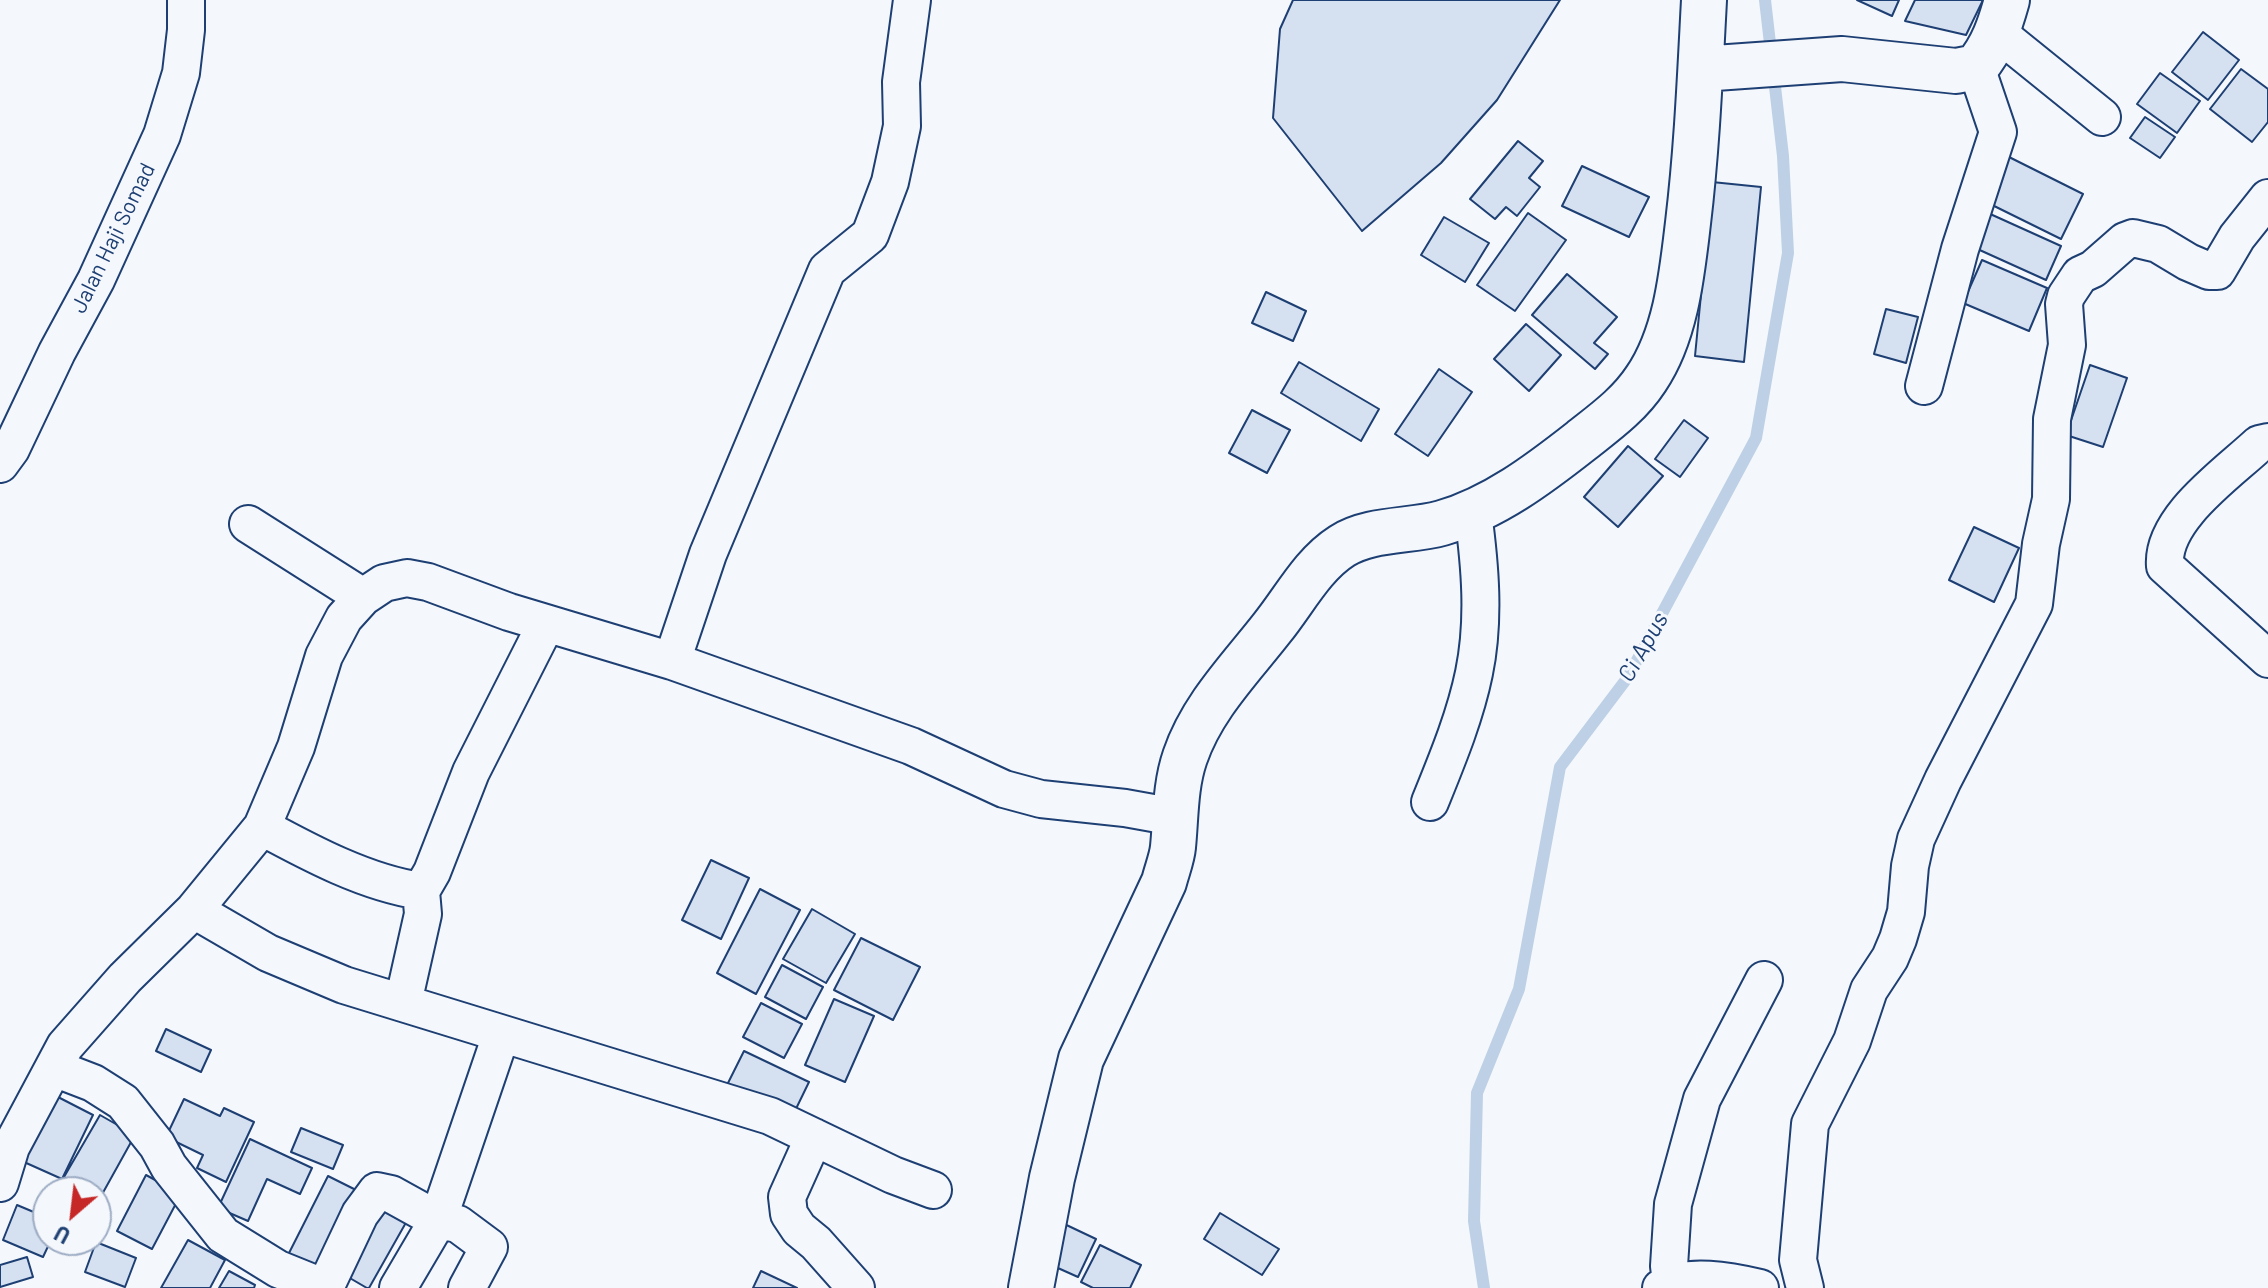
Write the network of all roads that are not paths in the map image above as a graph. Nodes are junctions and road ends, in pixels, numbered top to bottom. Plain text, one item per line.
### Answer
1 (912, 0) edge
2 (1704, 0) edge
3 (184, 1) edge
4 (1994, 33) edge
5 (1715, 67) junction
6 (2102, 117) dead end
7 (2268, 198) edge
8 (1924, 386) dead end
9 (2268, 442) edge
10 (0, 464) edge
11 (1473, 513) junction
12 (248, 524) dead end
13 (363, 597) junction
14 (546, 624) junction
15 (2268, 659) edge
16 (672, 661) junction
17 (1430, 802) dead end
18 (1175, 817) junction
19 (262, 827) junction
20 (421, 891) junction
21 (194, 910) junction
22 (1764, 980) dead end
23 (403, 1003) junction
24 (501, 1035) junction
25 (54, 1068) junction
26 (814, 1137) junction
27 (6, 1144) edge
28 (0, 1183) edge
29 (933, 1190) dead end
30 (438, 1220) junction
31 (1666, 1285) edge
32 (325, 1288) edge
33 (398, 1288) edge
34 (467, 1288) edge
35 (856, 1288) edge
36 (1031, 1288) edge
37 (1760, 1288) edge
38 (1805, 1288) edge

1 - 16 street
2 - 5 street
3 - 10 street, Jalan Haji Somad
4 - 5 street
4 - 6 street
4 - 8 street
5 - 11 street
7 - 38 street
9 - 15 street
11 - 17 street
11 - 18 street
12 - 13 street
13 - 14 street
13 - 19 street
14 - 16 street
14 - 20 street
16 - 18 street
18 - 36 street
19 - 20 street
19 - 21 street
20 - 23 street
21 - 23 street
21 - 25 street
22 - 31 street
23 - 24 street
24 - 26 street
24 - 30 street
25 - 27 street
25 - 32 street
26 - 29 street
26 - 35 street
27 - 28 street
30 - 32 street
30 - 33 street
30 - 34 street
31 - 37 street

